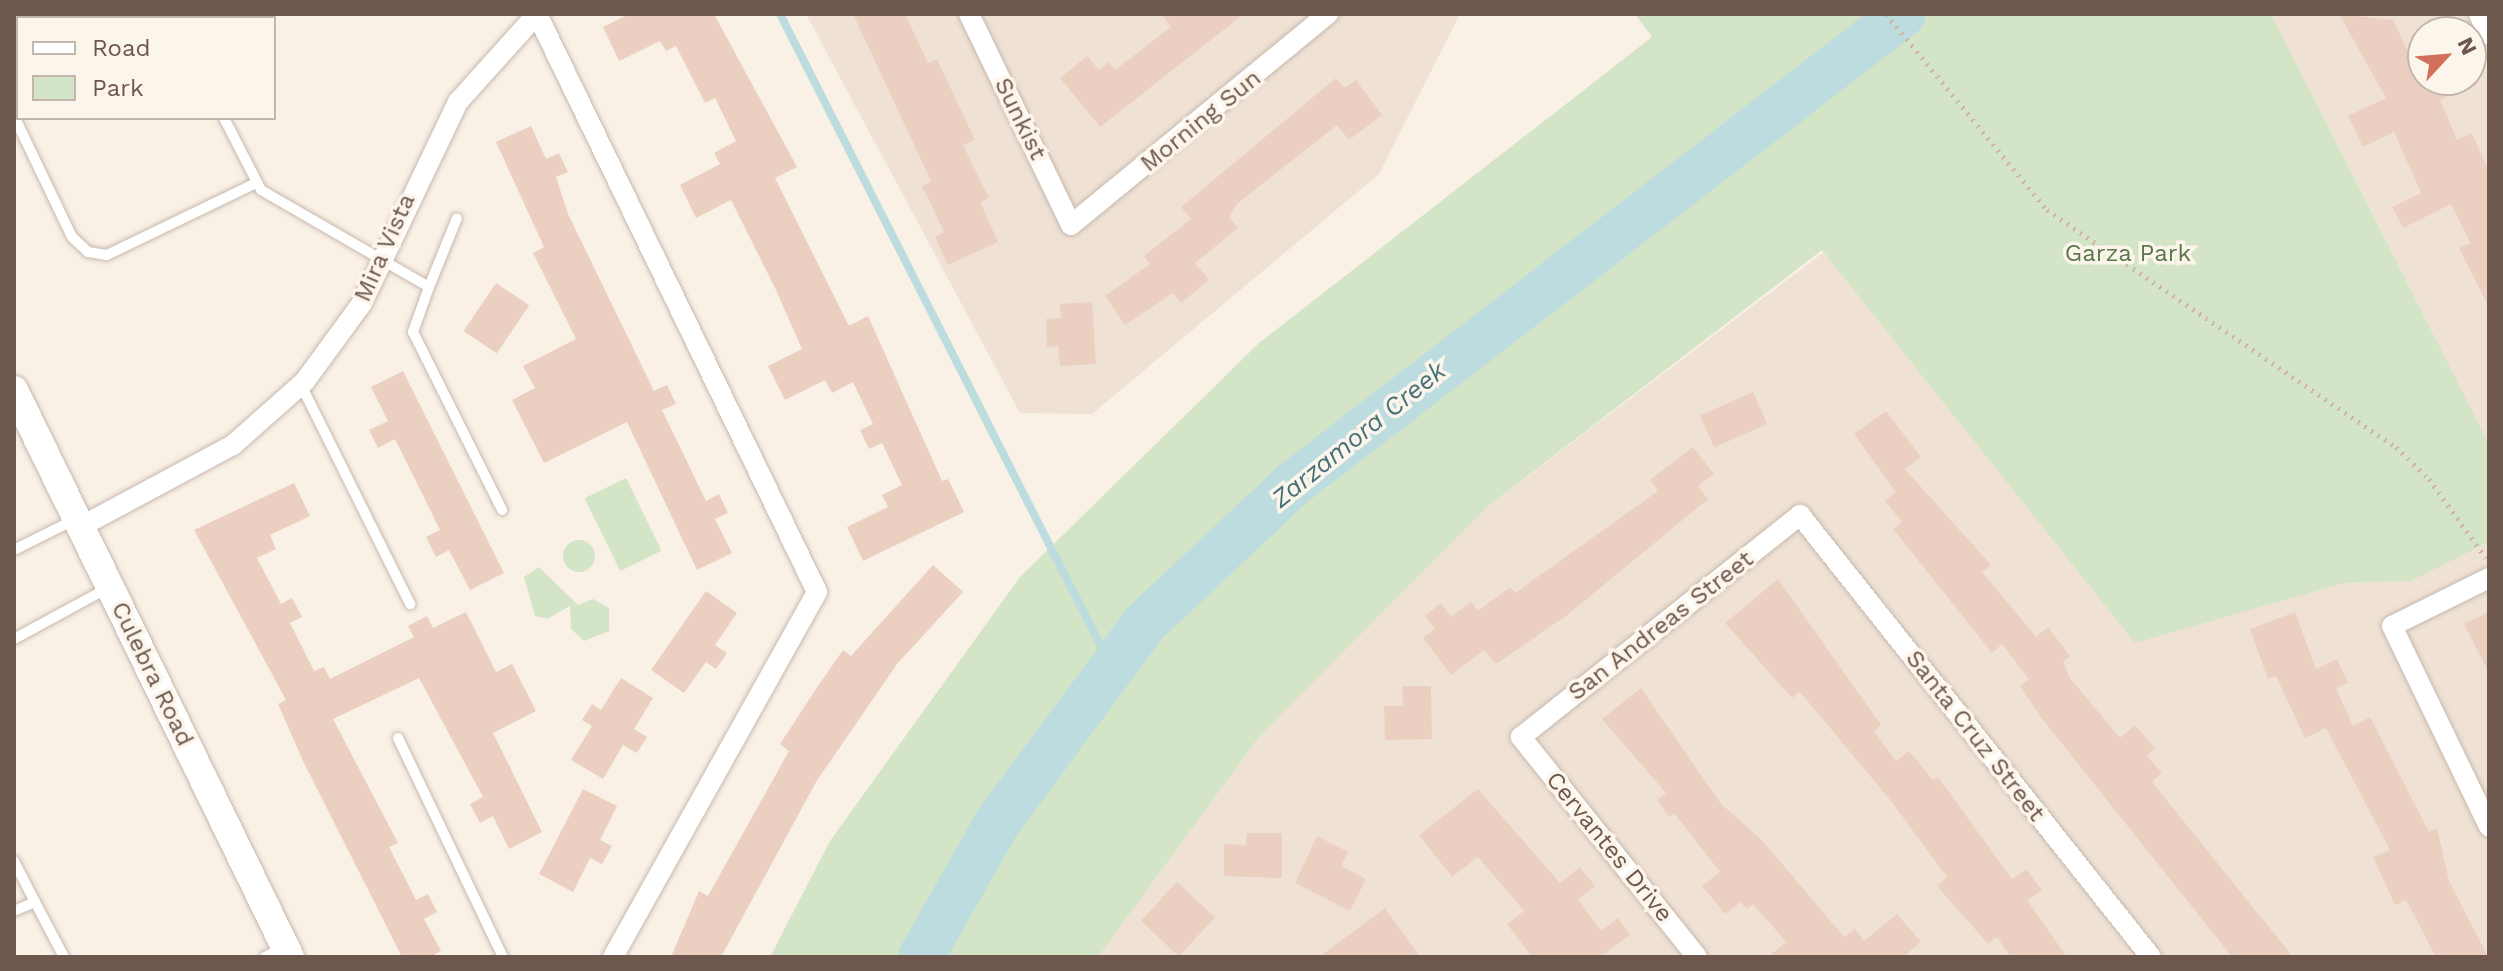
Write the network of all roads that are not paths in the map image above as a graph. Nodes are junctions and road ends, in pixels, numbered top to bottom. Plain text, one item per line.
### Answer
1 (537, 14) edge
2 (969, 14) edge
3 (1328, 14) edge
4 (2479, 14) edge
5 (2489, 35) edge
6 (14, 116) edge
7 (225, 120) edge
8 (256, 183) junction
9 (457, 218) dead end
10 (1071, 225) joint
11 (384, 261) junction
12 (429, 287) junction
13 (301, 385) junction
14 (14, 390) edge
15 (20, 420) edge
16 (502, 510) dead end
17 (1800, 515) joint
18 (78, 523) junction
19 (14, 550) edge
20 (2489, 578) edge
21 (109, 587) junction
22 (410, 604) dead end
23 (14, 639) edge
24 (1521, 737) joint
25 (398, 738) dead end
26 (2489, 827) edge
27 (14, 861) edge
28 (35, 902) junction
29 (14, 911) edge
30 (280, 954) edge
31 (64, 957) edge
32 (503, 957) edge
33 (613, 957) edge
34 (1697, 957) edge
35 (2151, 957) edge

1 - 11 street, Mira Vista
1 - 33 street
2 - 10 street, Sunkist
3 - 10 street, Morning Sun
4 - 5 street
6 - 8 lane
7 - 8 lane
8 - 11 lane
9 - 12 lane
11 - 12 lane
11 - 13 street, Mira Vista
12 - 16 lane
13 - 18 street, Mira Vista
13 - 22 lane
14 - 15 main road, Culebra Road
15 - 18 main road, Culebra Road
17 - 24 street, San Andreas Street
17 - 35 street, Santa Cruz Street
18 - 19 lane
18 - 21 main road, Culebra Road
20 - 26 street
21 - 23 lane
21 - 30 main road, Culebra Road
24 - 34 street, Cervantes Drive
25 - 32 lane
27 - 28 lane
28 - 29 lane
28 - 31 lane

